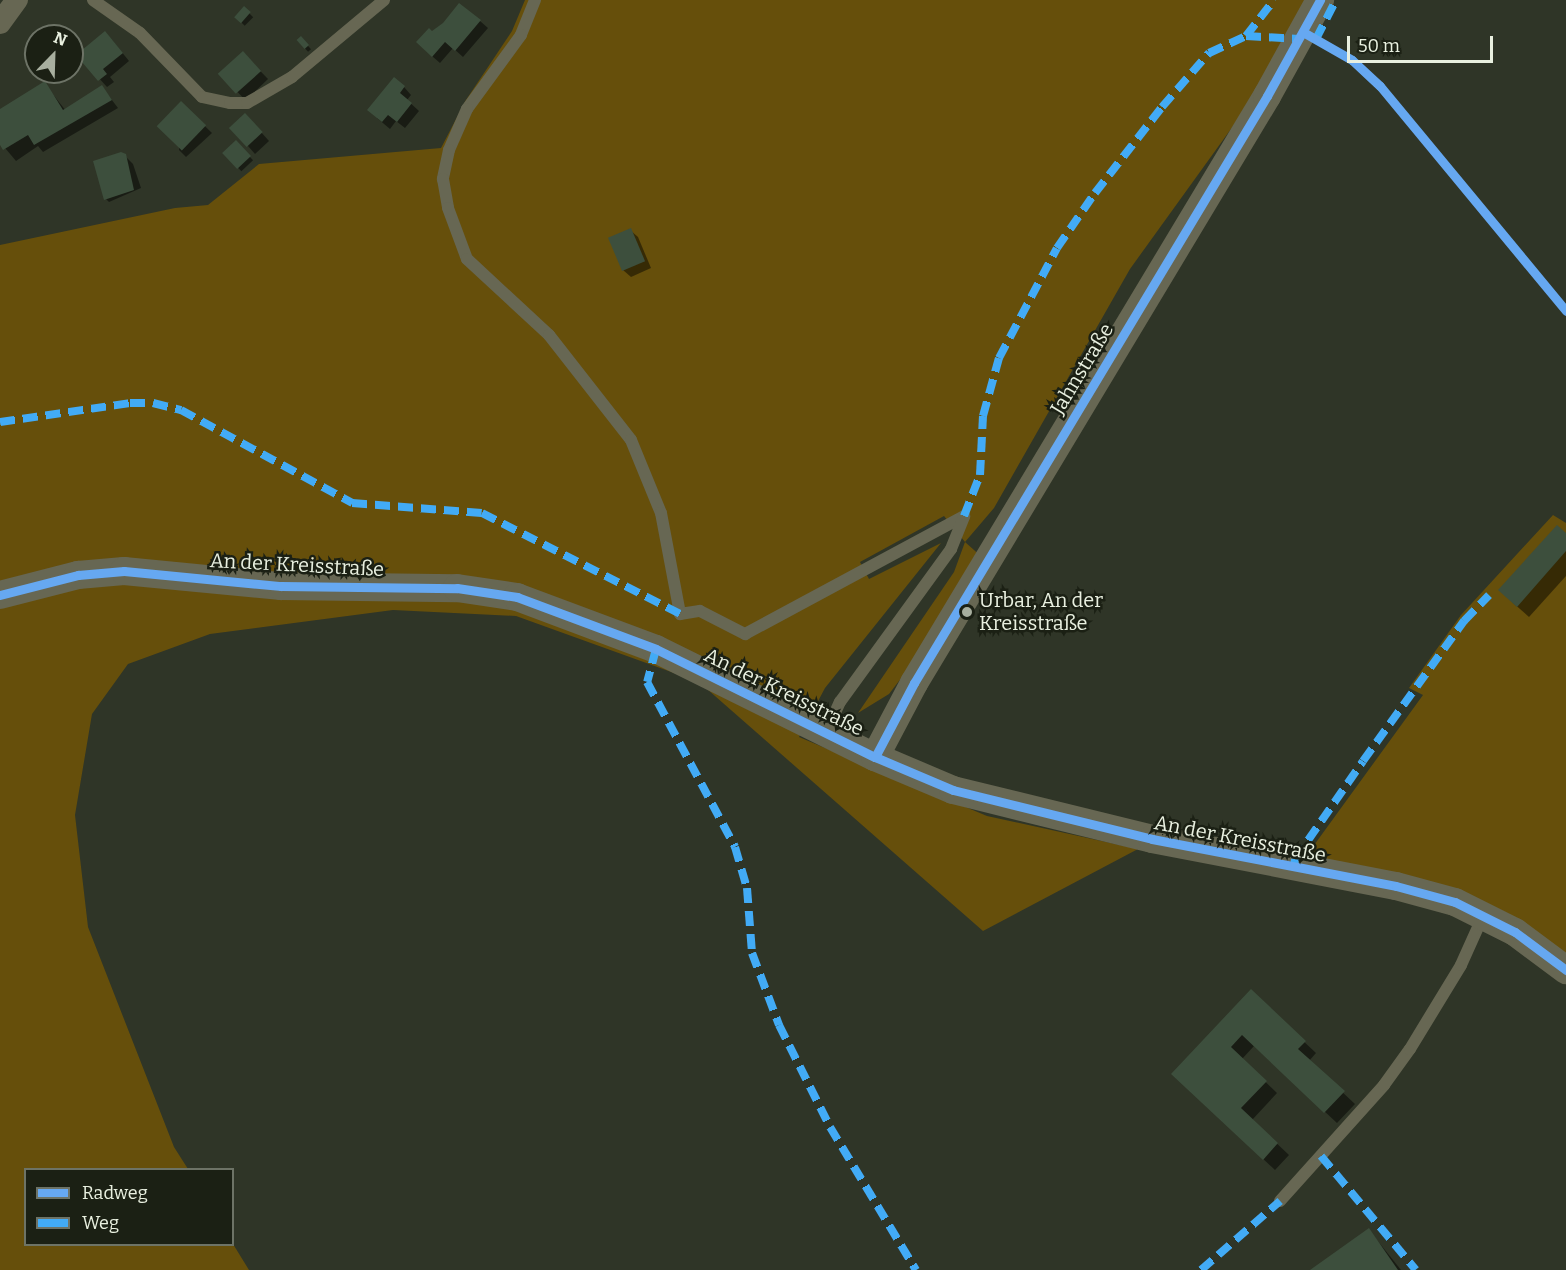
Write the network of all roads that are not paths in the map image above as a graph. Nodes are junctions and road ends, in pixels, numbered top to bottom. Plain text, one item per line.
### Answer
1 (17, 0) edge
2 (93, 0) edge
3 (384, 0) edge
4 (535, 0) edge
5 (1320, 0) edge
6 (0, 23) edge
7 (0, 594) edge
8 (826, 733) junction
9 (875, 757) junction
10 (1483, 915) junction
11 (1566, 970) edge
12 (1280, 1201) dead end

1 - 6 street
2 - 3 lane
4 - 8 lane
5 - 9 street, Jahnstraße
7 - 8 street, An der Kreisstraße
8 - 9 street, An der Kreisstraße
9 - 10 street, An der Kreisstraße
10 - 11 street, An der Kreisstraße
10 - 12 lane

